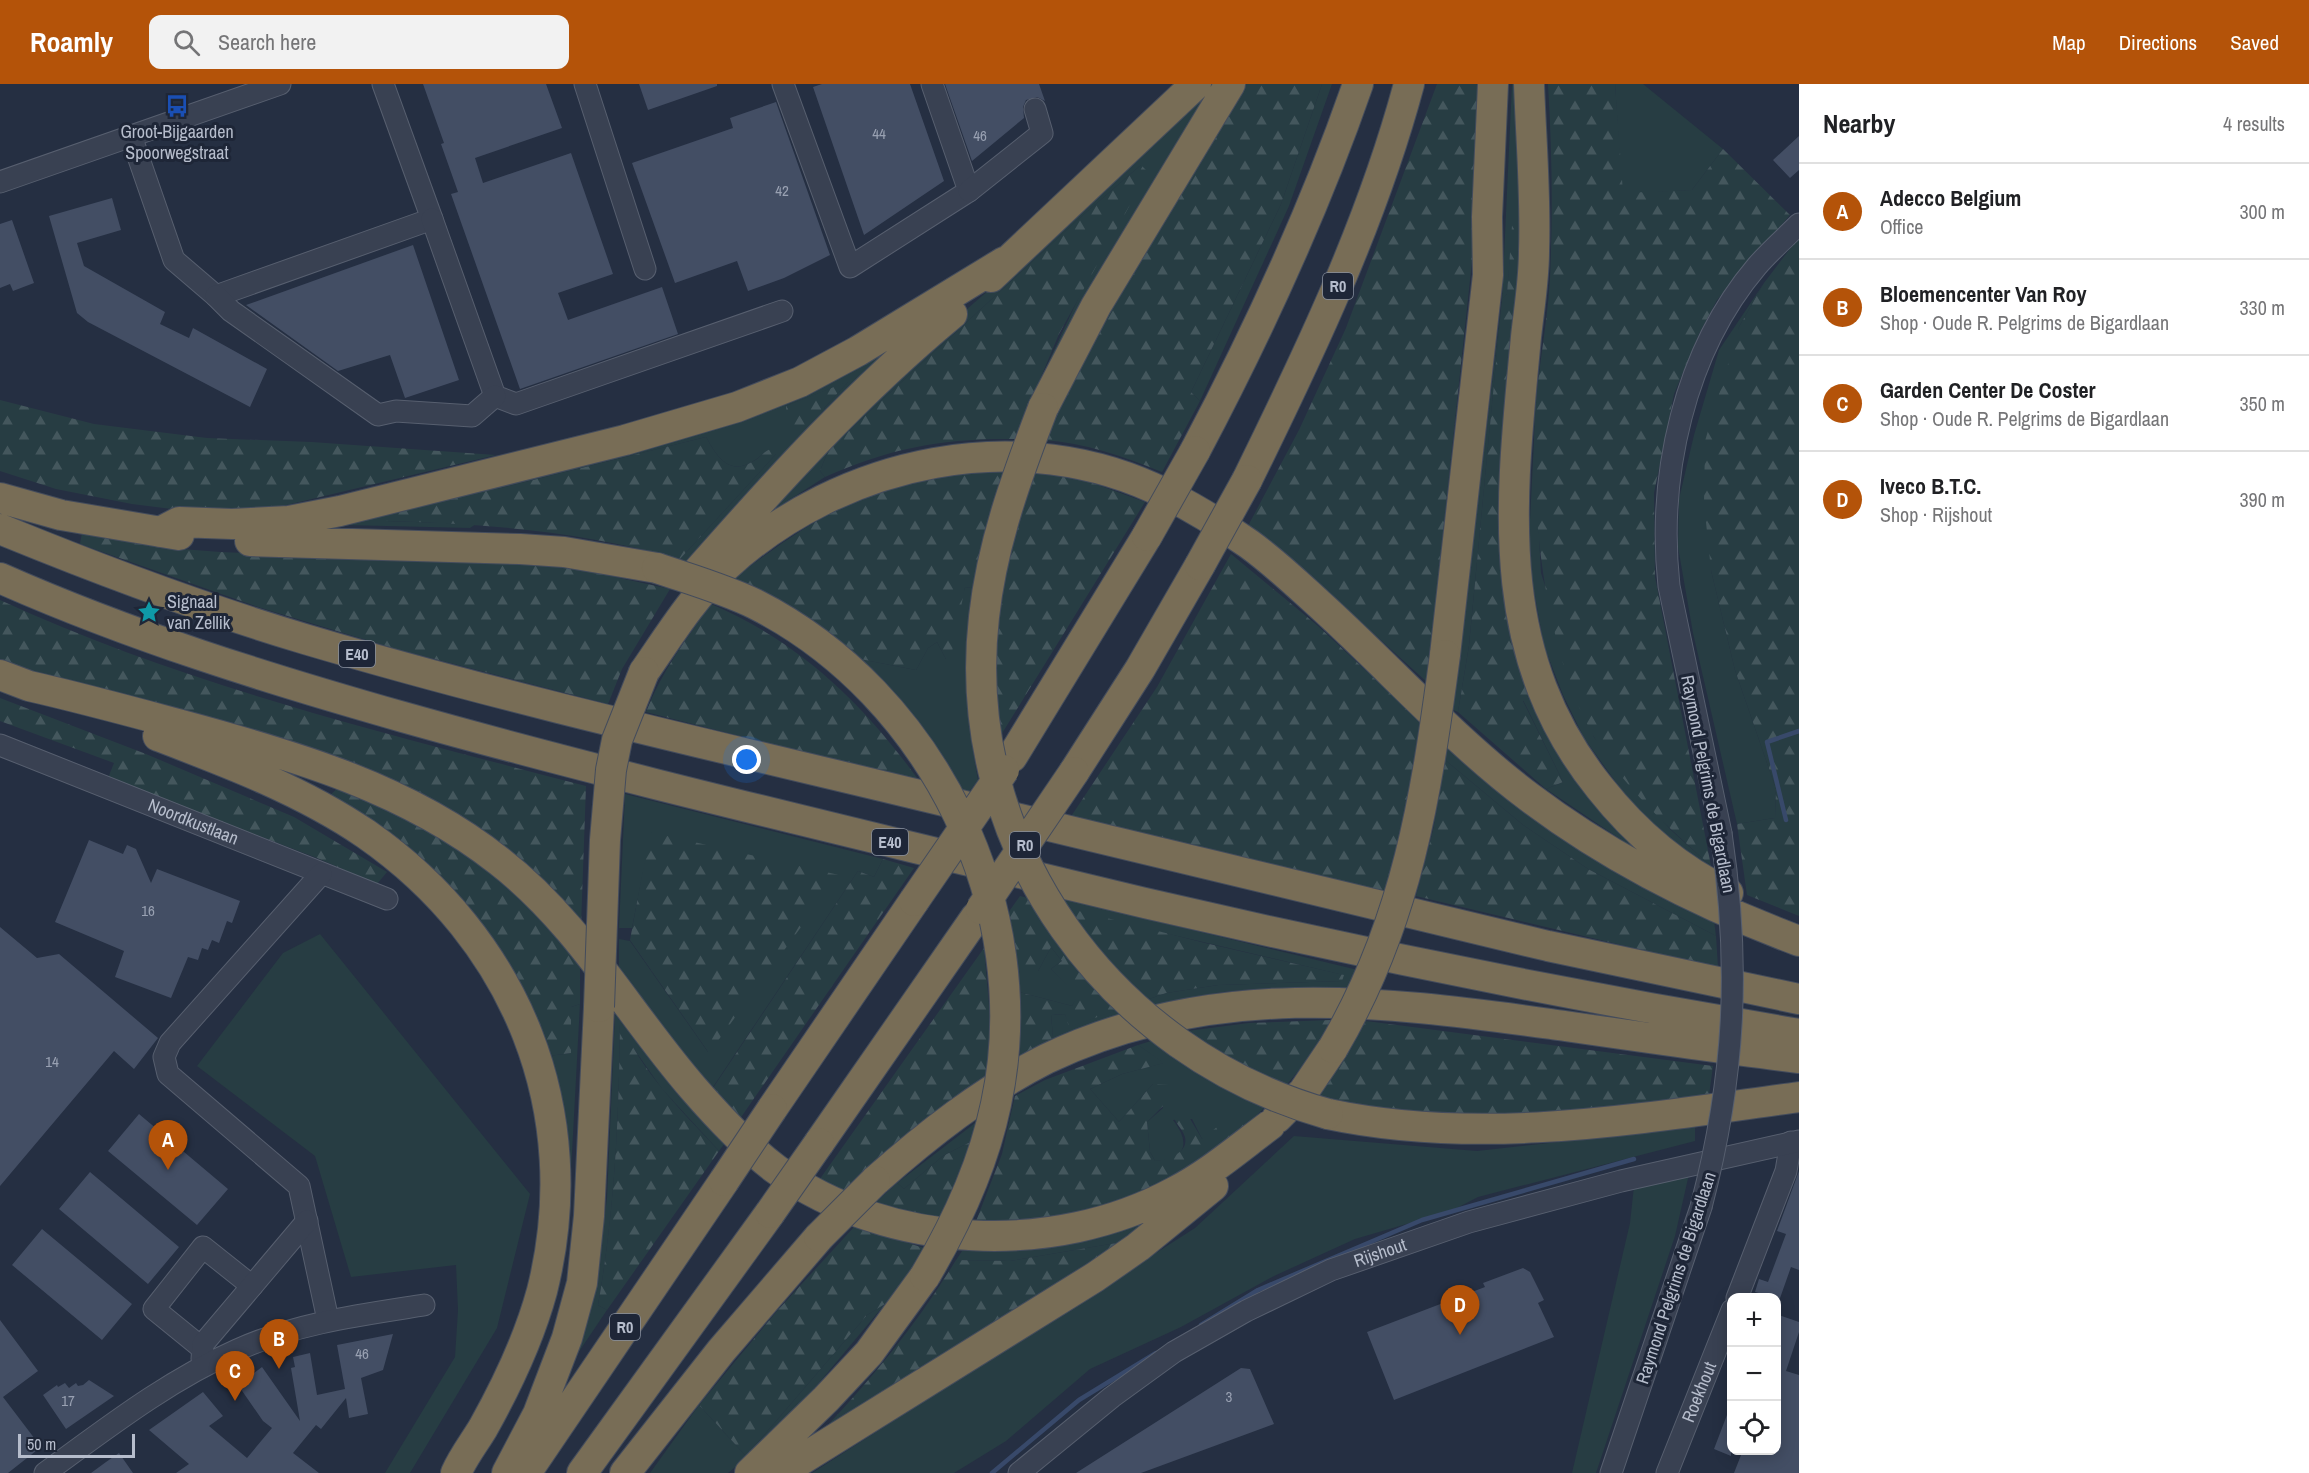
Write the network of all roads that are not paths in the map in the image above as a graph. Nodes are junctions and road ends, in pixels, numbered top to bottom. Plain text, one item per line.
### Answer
1 (280, 84) edge
2 (383, 84) edge
3 (585, 84) edge
4 (783, 84) edge
5 (932, 84) edge
6 (1196, 84) edge
7 (1230, 84) edge
8 (1358, 84) edge
9 (1409, 84) edge
10 (1493, 84) edge
11 (1529, 84) edge
12 (234, 91) edge
13 (1035, 109) dead end
14 (131, 136) junction
15 (0, 182) edge
16 (969, 191) junction
17 (432, 219) junction
18 (1799, 224) edge
19 (1004, 262) junction
20 (645, 269) dead end
21 (216, 296) junction
22 (782, 311) dead end
23 (495, 396) junction
24 (0, 498) edge
25 (0, 529) edge
26 (160, 532) junction
27 (0, 578) edge
28 (644, 672) junction
29 (0, 675) edge
30 (30, 686) junction
31 (0, 745) edge
32 (321, 874) junction
33 (387, 899) dead end
34 (1799, 925) edge
35 (1799, 941) edge
36 (1799, 999) edge
37 (1799, 1034) edge
38 (1799, 1058) edge
39 (1799, 1097) edge
40 (1270, 1125) junction
41 (1795, 1142) edge
42 (589, 1216) junction
43 (307, 1221) junction
44 (252, 1286) junction
45 (1739, 1293) edge
46 (424, 1305) dead end
47 (328, 1320) junction
48 (1727, 1320) edge
49 (202, 1358) junction
50 (45, 1473) edge
51 (456, 1473) edge
52 (469, 1473) edge
53 (507, 1473) edge
54 (526, 1473) edge
55 (582, 1473) edge
56 (625, 1473) edge
57 (750, 1473) edge
58 (780, 1473) edge
59 (1019, 1473) edge
60 (1611, 1473) edge
61 (1667, 1473) edge

1 - 12 street
2 - 17 street
3 - 20 street
4 - 16 street
5 - 16 street
6 - 19 highway
7 - 39 highway, bridge
8 - 54 highway, R0, bridge
9 - 55 highway, R0, bridge
10 - 40 highway, bridge
11 - 34 highway
12 - 14 street
13 - 16 street
14 - 15 street
14 - 21 street
17 - 21 street
17 - 23 street
18 - 60 street, Raymond Pelgrims de Bigardlaan, bridge
19 - 26 highway
19 - 28 highway
21 - 23 street
22 - 23 street
24 - 26 highway
25 - 36 highway, E40
26 - 57 highway, bridge
27 - 37 highway, E40
28 - 35 highway
28 - 42 highway, bridge
29 - 30 highway
30 - 40 highway
30 - 51 highway
31 - 32 street, Noordkustlaan
32 - 33 street, Noordkustlaan
32 - 43 street
38 - 56 highway, bridge
40 - 58 highway
41 - 45 street
41 - 59 street, Rijshout
42 - 52 highway
42 - 53 highway
43 - 44 street
43 - 47 street
44 - 49 street
44 - 49 street
46 - 47 street
47 - 49 street
48 - 61 street, Roekhout
49 - 50 street

